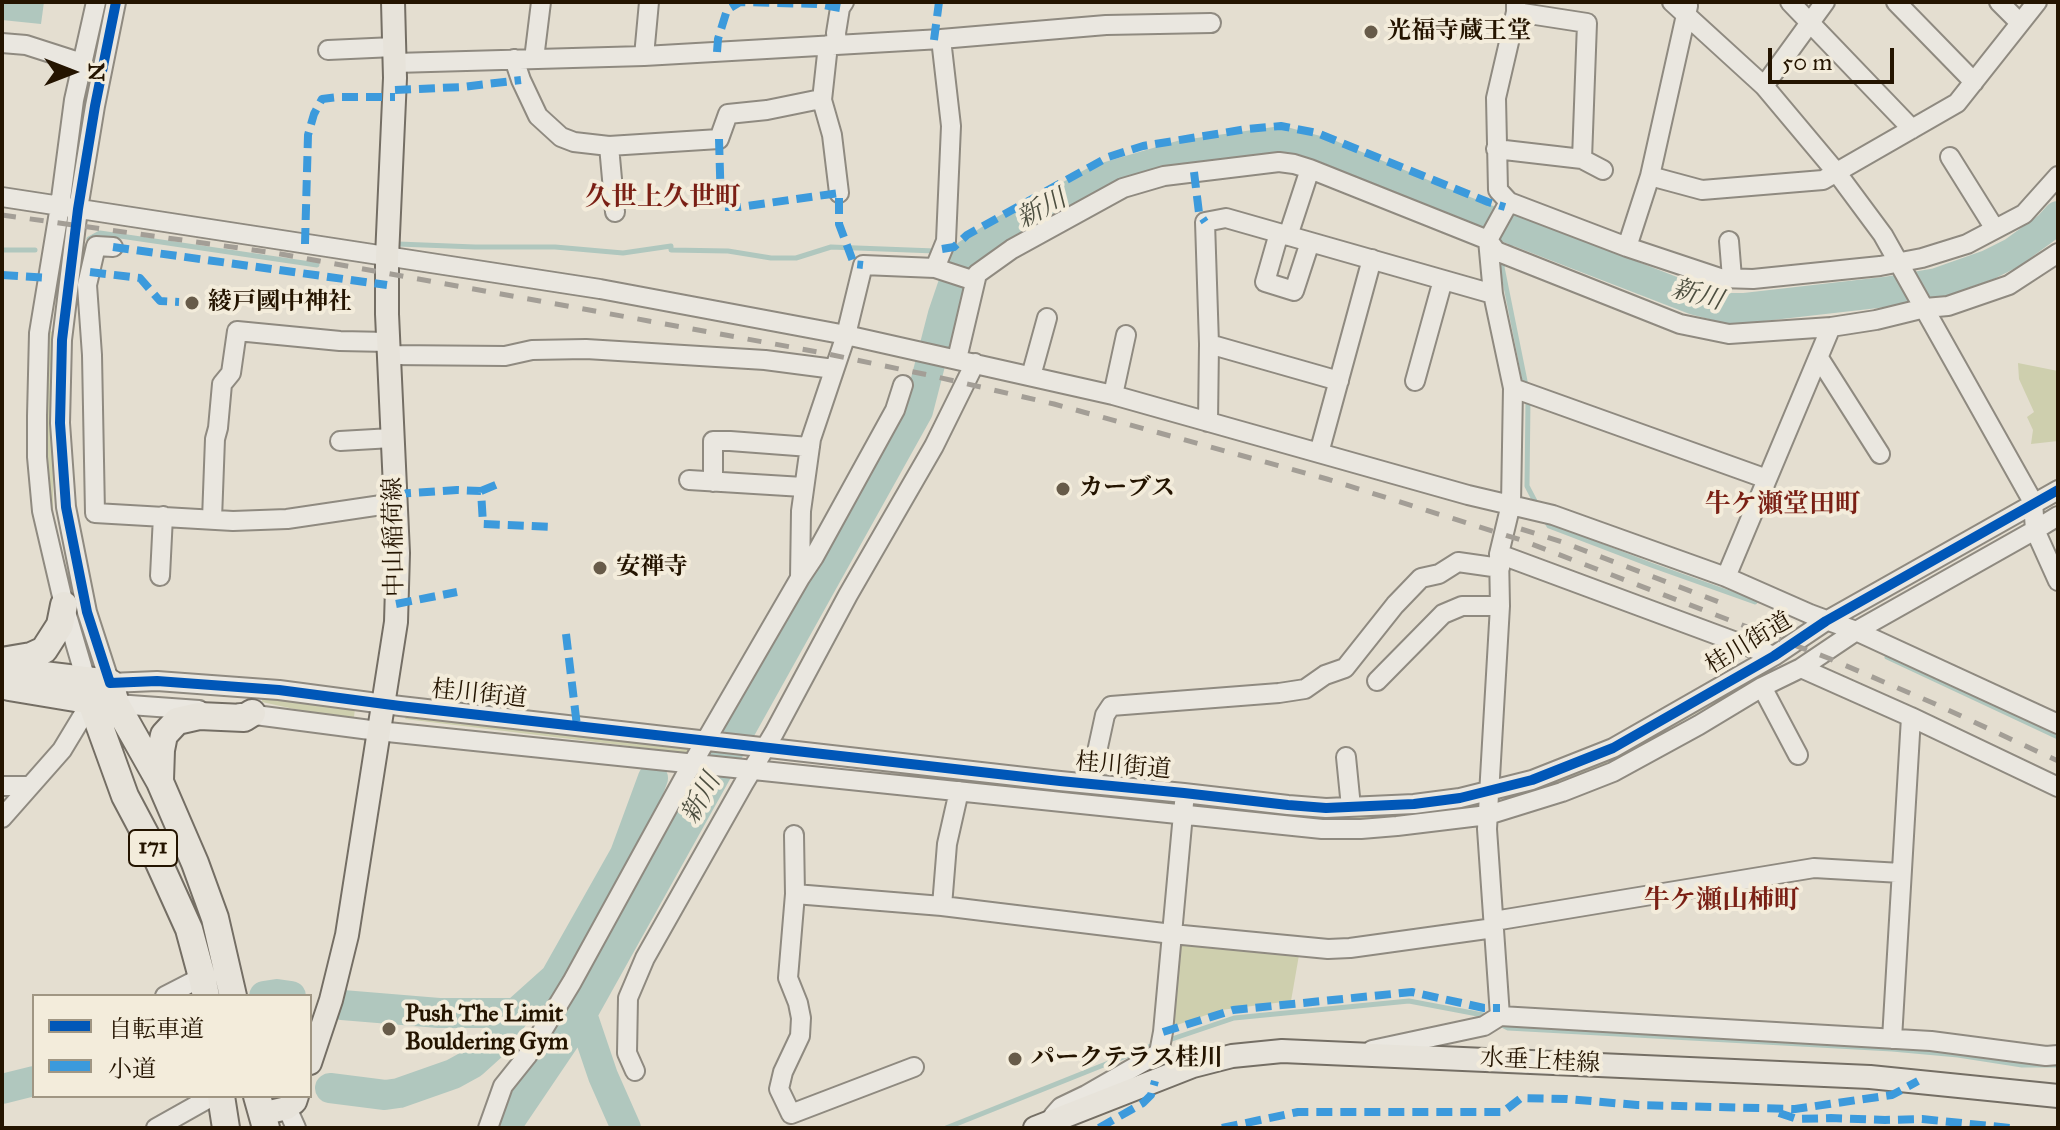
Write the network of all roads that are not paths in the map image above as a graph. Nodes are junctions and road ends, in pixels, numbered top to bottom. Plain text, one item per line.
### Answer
1 (96, 2) edge
2 (116, 2) edge
3 (393, 2) edge
4 (541, 2) edge
5 (649, 2) edge
6 (844, 2) edge
7 (1790, 2) edge
8 (1825, 2) edge
9 (1896, 2) edge
10 (1999, 2) edge
11 (2037, 2) edge
12 (1682, 6) edge
13 (1516, 7) edge
14 (1211, 23) dead end
15 (1810, 23) junction
16 (2020, 23) junction
17 (941, 39) junction
18 (2, 43) edge
19 (832, 45) junction
20 (328, 50) dead end
21 (394, 55) junction
22 (644, 56) junction
23 (514, 59) junction
24 (534, 59) junction
25 (82, 63) junction
26 (1974, 82) junction
27 (1764, 86) junction
28 (822, 100) junction
29 (1912, 129) junction
30 (609, 146) junction
31 (1496, 149) junction
32 (1950, 157) dead end
33 (1582, 159) junction
34 (1310, 169) junction
35 (1603, 170) dead end
36 (1837, 173) junction
37 (1650, 176) junction
38 (2058, 176) edge
39 (839, 193) dead end
40 (2, 197) edge
41 (1506, 206) junction
42 (69, 208) junction
43 (615, 212) dead end
44 (1995, 229) junction
45 (1284, 234) junction
46 (1729, 241) dead end
47 (1310, 242) junction
48 (1492, 242) junction
49 (113, 247) dead end
50 (1627, 247) junction
51 (2058, 253) edge
52 (387, 257) junction
53 (1372, 259) junction
54 (936, 269) junction
55 (1902, 269) junction
56 (1732, 278) junction
57 (973, 280) junction
58 (1443, 280) junction
59 (68, 290) junction
60 (88, 291) junction
61 (1493, 294) junction
62 (1922, 304) junction
63 (1047, 318) dead end
64 (1831, 327) junction
65 (846, 335) junction
66 (1126, 335) dead end
67 (1209, 344) junction
68 (389, 349) junction
69 (1819, 358) junction
70 (966, 361) junction
71 (834, 369) junction
72 (1031, 376) junction
73 (1339, 381) junction
74 (1415, 381) dead end
75 (903, 385) dead end
76 (1522, 391) junction
77 (1113, 395) junction
78 (1208, 422) junction
79 (392, 438) junction
80 (340, 441) dead end
81 (810, 447) junction
82 (1319, 453) junction
83 (1880, 454) dead end
84 (1767, 479) junction
85 (689, 480) dead end
86 (713, 482) junction
87 (803, 487) junction
88 (2058, 490) edge
89 (2033, 502) junction
90 (395, 503) junction
91 (1511, 504) junction
92 (95, 513) junction
93 (163, 516) junction
94 (2058, 516) edge
95 (212, 519) junction
96 (70, 527) junction
97 (2035, 530) junction
98 (1499, 561) junction
99 (160, 576) dead end
100 (1726, 577) junction
101 (800, 578) junction
102 (2058, 581) edge
103 (64, 605) junction
104 (1500, 606) junction
105 (1826, 621) junction
106 (1856, 631) junction
107 (1774, 656) junction
108 (2, 661) edge
109 (1801, 668) junction
110 (2, 670) edge
111 (1377, 681) dead end
112 (2, 684) edge
113 (1762, 687) junction
114 (101, 692) junction
115 (382, 704) junction
116 (252, 713) junction
117 (1911, 717) junction
118 (2058, 724) edge
119 (378, 731) junction
120 (710, 741) junction
121 (762, 746) junction
122 (1798, 755) dead end
123 (1346, 757) dead end
124 (698, 764) junction
125 (748, 769) junction
126 (160, 782) junction
127 (1090, 784) junction
128 (2, 786) edge
129 (30, 786) junction
130 (2058, 787) edge
131 (959, 791) junction
132 (1488, 791) junction
133 (1184, 793) junction
134 (1351, 807) junction
135 (1183, 813) junction
136 (1488, 815) junction
137 (2, 818) edge
138 (794, 835) dead end
139 (1901, 873) junction
140 (795, 894) junction
141 (942, 906) junction
142 (1494, 924) junction
143 (1172, 934) junction
144 (204, 986) edge
145 (173, 994) edge
146 (233, 994) edge
147 (1494, 1019) junction
148 (1892, 1039) junction
149 (1358, 1053) junction
150 (2058, 1055) edge
151 (312, 1057) edge
152 (914, 1067) dead end
153 (635, 1071) dead end
154 (2058, 1096) edge
155 (209, 1098) edge
156 (221, 1098) edge
157 (293, 1111) edge
158 (261, 1113) edge
159 (1042, 1125) edge
160 (156, 1128) edge
161 (226, 1128) edge
162 (488, 1128) edge

1 - 25 street
2 - 42 street
3 - 21 main road, 中山稲荷線
4 - 24 street
5 - 22 street
6 - 19 street
7 - 15 street
8 - 15 street
9 - 26 street
10 - 16 street
11 - 16 street
12 - 27 street
12 - 37 street
13 - 31 street
13 - 33 street
14 - 17 street
15 - 27 street
15 - 29 street
16 - 26 street
17 - 19 street
17 - 54 street
18 - 25 street
19 - 22 street
19 - 28 street
20 - 21 street
21 - 23 street
21 - 52 main road, 中山稲荷線
22 - 24 street
23 - 24 street
23 - 30 street
25 - 42 street
26 - 29 street
27 - 36 street
28 - 30 street
28 - 39 street
29 - 36 street
30 - 43 street
31 - 33 street
31 - 41 street
32 - 44 street
33 - 35 street
34 - 45 street
34 - 48 street
34 - 57 street
36 - 37 street
36 - 55 street
37 - 50 street
38 - 44 street
40 - 42 street
41 - 48 street
41 - 50 street
42 - 52 street
42 - 59 street
42 - 103 street
44 - 55 street
45 - 47 street
45 - 47 street
45 - 67 street
46 - 56 street
47 - 53 street
48 - 61 street
48 - 64 street
49 - 60 street
50 - 56 street
51 - 62 street
52 - 65 street
52 - 68 main road, 中山稲荷線
53 - 58 street
53 - 73 street
54 - 57 street
54 - 65 street
55 - 56 street
55 - 62 street
57 - 70 street
58 - 61 street
58 - 74 street
59 - 60 street
59 - 96 street
60 - 92 street
61 - 76 street
62 - 64 street
62 - 89 street
63 - 72 street
64 - 69 street
65 - 70 street
65 - 71 street
66 - 77 street
67 - 73 street
67 - 78 street
68 - 71 street
68 - 79 main road, 中山稲荷線
68 - 95 street
69 - 83 street
69 - 84 street
70 - 72 street
70 - 121 street
71 - 81 street
72 - 77 street
73 - 82 street
75 - 101 street
76 - 84 street
76 - 91 street
77 - 78 street
78 - 82 street
79 - 80 street
79 - 90 main road, 中山稲荷線
81 - 86 street
81 - 87 street
82 - 91 street
84 - 100 street
85 - 86 street
86 - 87 street
87 - 101 street
88 - 89 street, 桂川街道
89 - 97 street
89 - 105 street, 桂川街道
90 - 95 street
90 - 115 main road, 中山稲荷線
91 - 98 street
91 - 100 street
92 - 93 street
92 - 96 street
93 - 95 street
93 - 99 street
94 - 97 street, 桂川街道
96 - 114 street
97 - 102 street
97 - 106 street, 桂川街道
98 - 104 street
98 - 107 street
98 - 127 street
100 - 105 street
101 - 120 street
103 - 108 highway
103 - 114 street
104 - 111 street
104 - 132 street
105 - 106 street
105 - 107 street, 桂川街道
106 - 109 street, 桂川街道
106 - 118 street
107 - 132 street, 桂川街道
109 - 113 street, 桂川街道
109 - 117 street
110 - 114 highway
112 - 114 highway
113 - 122 street
113 - 136 street, 桂川街道
114 - 115 street, 桂川街道
114 - 116 street, 桂川街道
114 - 126 highway, 171
114 - 129 street
114 - 144 highway, 171
115 - 119 main road, 中山稲荷線
115 - 120 street, 桂川街道
116 - 119 street, 桂川街道
116 - 126 highway
117 - 130 street
117 - 139 street
119 - 124 street, 桂川街道
119 - 151 main road, 中山稲荷線
120 - 121 street, 桂川街道
120 - 124 street
121 - 125 street
121 - 127 street, 桂川街道
123 - 134 street
124 - 125 street, 桂川街道
124 - 162 street
125 - 131 street, 桂川街道
125 - 153 street
126 - 146 highway, 171
127 - 133 street, 桂川街道
128 - 129 street
129 - 137 street
131 - 135 street, 桂川街道
131 - 141 street
132 - 134 street, 桂川街道
132 - 136 street
133 - 134 street, 桂川街道
133 - 135 street
135 - 136 street, 桂川街道
135 - 143 street
136 - 142 street
138 - 140 street
139 - 142 street
139 - 148 street
140 - 141 street
140 - 152 street
141 - 143 street
142 - 143 street
142 - 147 street
143 - 159 street
144 - 145 street
147 - 148 street
147 - 149 street
148 - 150 street
149 - 154 main road, 水垂上桂線
149 - 159 main road, 水垂上桂線
155 - 160 street
156 - 161 highway
157 - 158 main road

